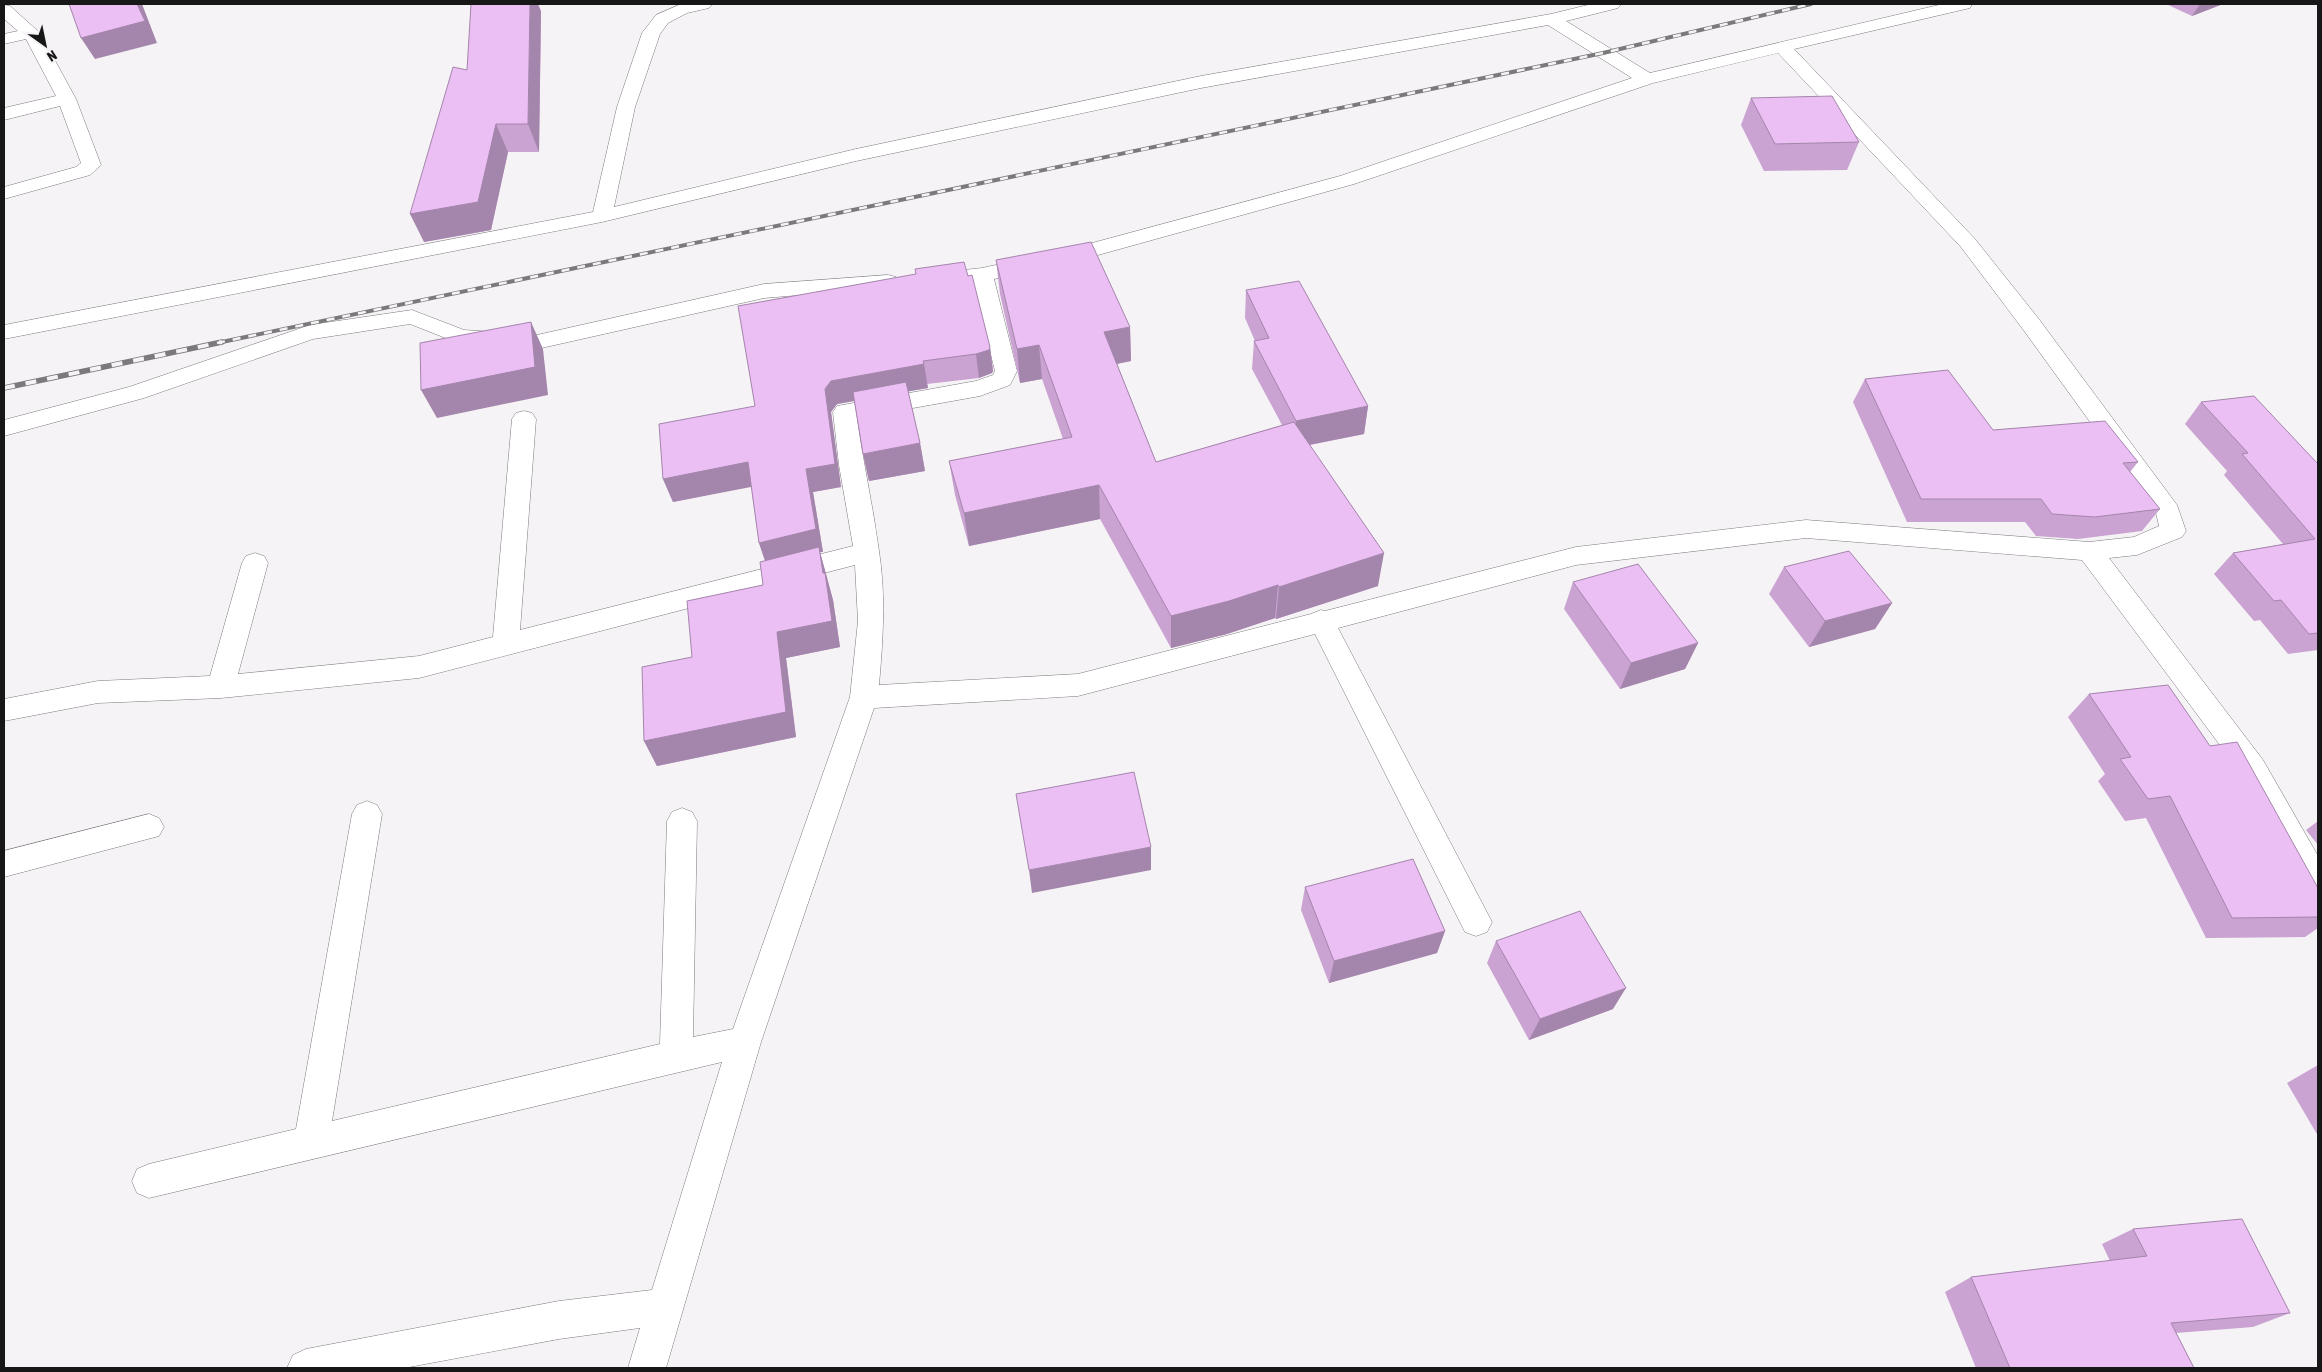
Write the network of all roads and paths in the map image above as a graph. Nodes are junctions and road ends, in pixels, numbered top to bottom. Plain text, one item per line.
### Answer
1 (703, 4) edge
2 (1612, 4) edge
3 (1964, 4) edge
4 (4, 10) edge
5 (1551, 19) junction
6 (31, 33) junction
7 (4, 40) edge
8 (1783, 48) junction
9 (1647, 79) junction
10 (67, 99) junction
11 (4, 114) edge
12 (4, 193) edge
13 (602, 216) junction
14 (982, 275) junction
15 (4, 332) edge
16 (524, 419) dead end
17 (4, 428) edge
18 (2089, 551) junction
19 (867, 552) junction
20 (255, 563) dead end
21 (1321, 620) junction
22 (506, 645) junction
23 (221, 686) junction
24 (864, 697) junction
25 (4, 710) edge
26 (367, 814) dead end
27 (682, 821) dead end
28 (148, 827) dead end
29 (4, 864) edge
30 (2318, 884) edge
31 (1476, 922) dead end
32 (745, 1042) junction
33 (676, 1056) junction
34 (310, 1142) junction
35 (149, 1181) dead end
36 (664, 1307) junction
37 (306, 1368) edge
38 (647, 1368) edge

1 - 13 street
2 - 5 street
3 - 8 street
4 - 6 street
5 - 9 street
5 - 13 street
6 - 7 street
6 - 10 street
8 - 9 street
8 - 18 street
9 - 14 street
10 - 11 street
10 - 12 street
13 - 15 street
14 - 17 street
14 - 19 street
16 - 22 street
18 - 21 street
18 - 30 street
19 - 22 street
19 - 24 street
20 - 23 street
21 - 24 street
21 - 31 street
22 - 23 street
23 - 25 street
24 - 32 street
26 - 34 street
27 - 33 street
28 - 29 street
32 - 33 street
32 - 36 street
33 - 34 street
34 - 35 street
36 - 37 street
36 - 38 street

